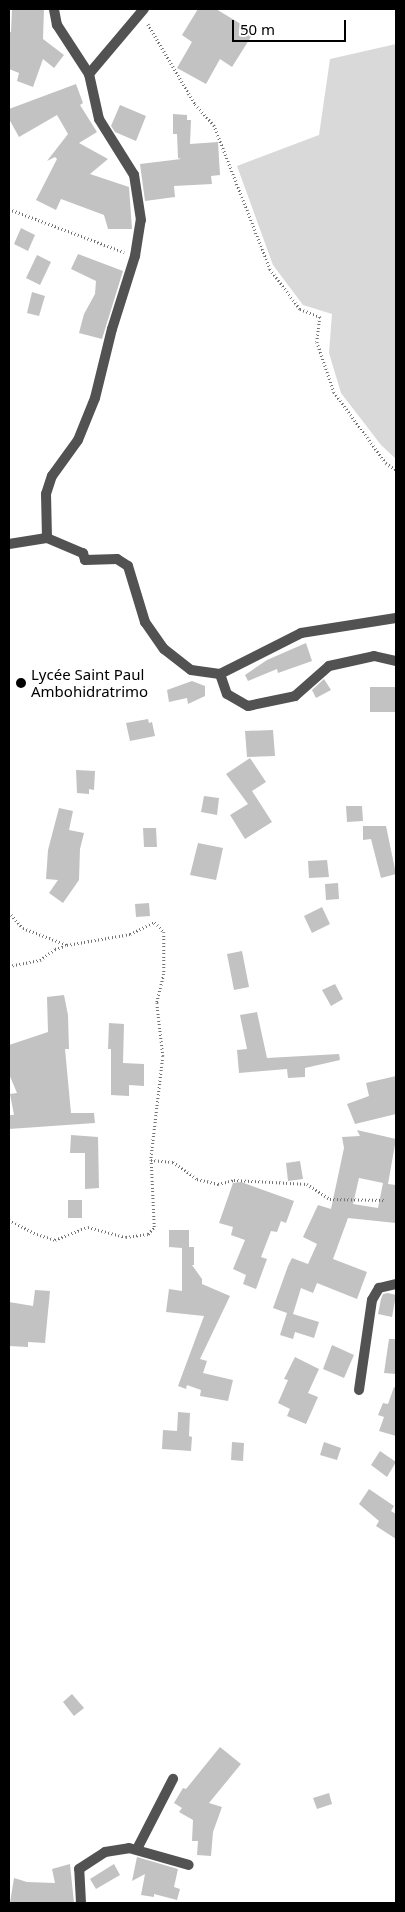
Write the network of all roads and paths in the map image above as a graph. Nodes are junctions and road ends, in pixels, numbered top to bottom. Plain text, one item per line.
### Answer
1 (54, 9) edge
2 (143, 11) edge
3 (89, 74) junction
4 (9, 209) edge
5 (135, 256) junction
6 (396, 470) edge
7 (47, 538) junction
8 (9, 544) edge
9 (396, 618) edge
10 (396, 661) edge
11 (220, 674) junction
12 (9, 912) edge
13 (67, 945) junction
14 (9, 966) edge
15 (152, 1160) junction
16 (386, 1200) dead end
17 (9, 1220) edge
18 (396, 1284) edge
19 (359, 1390) dead end
20 (173, 1779) dead end
21 (137, 1849) junction
22 (189, 1865) dead end
23 (81, 1903) edge

1 - 3 street
2 - 3 street
2 - 6 path
3 - 5 street
4 - 5 path
5 - 7 street
7 - 8 street
7 - 11 street
9 - 11 street
10 - 11 street
12 - 13 path
13 - 14 path
13 - 15 path
15 - 16 path
15 - 17 path
18 - 19 street
20 - 21 street
21 - 22 street
21 - 23 street

